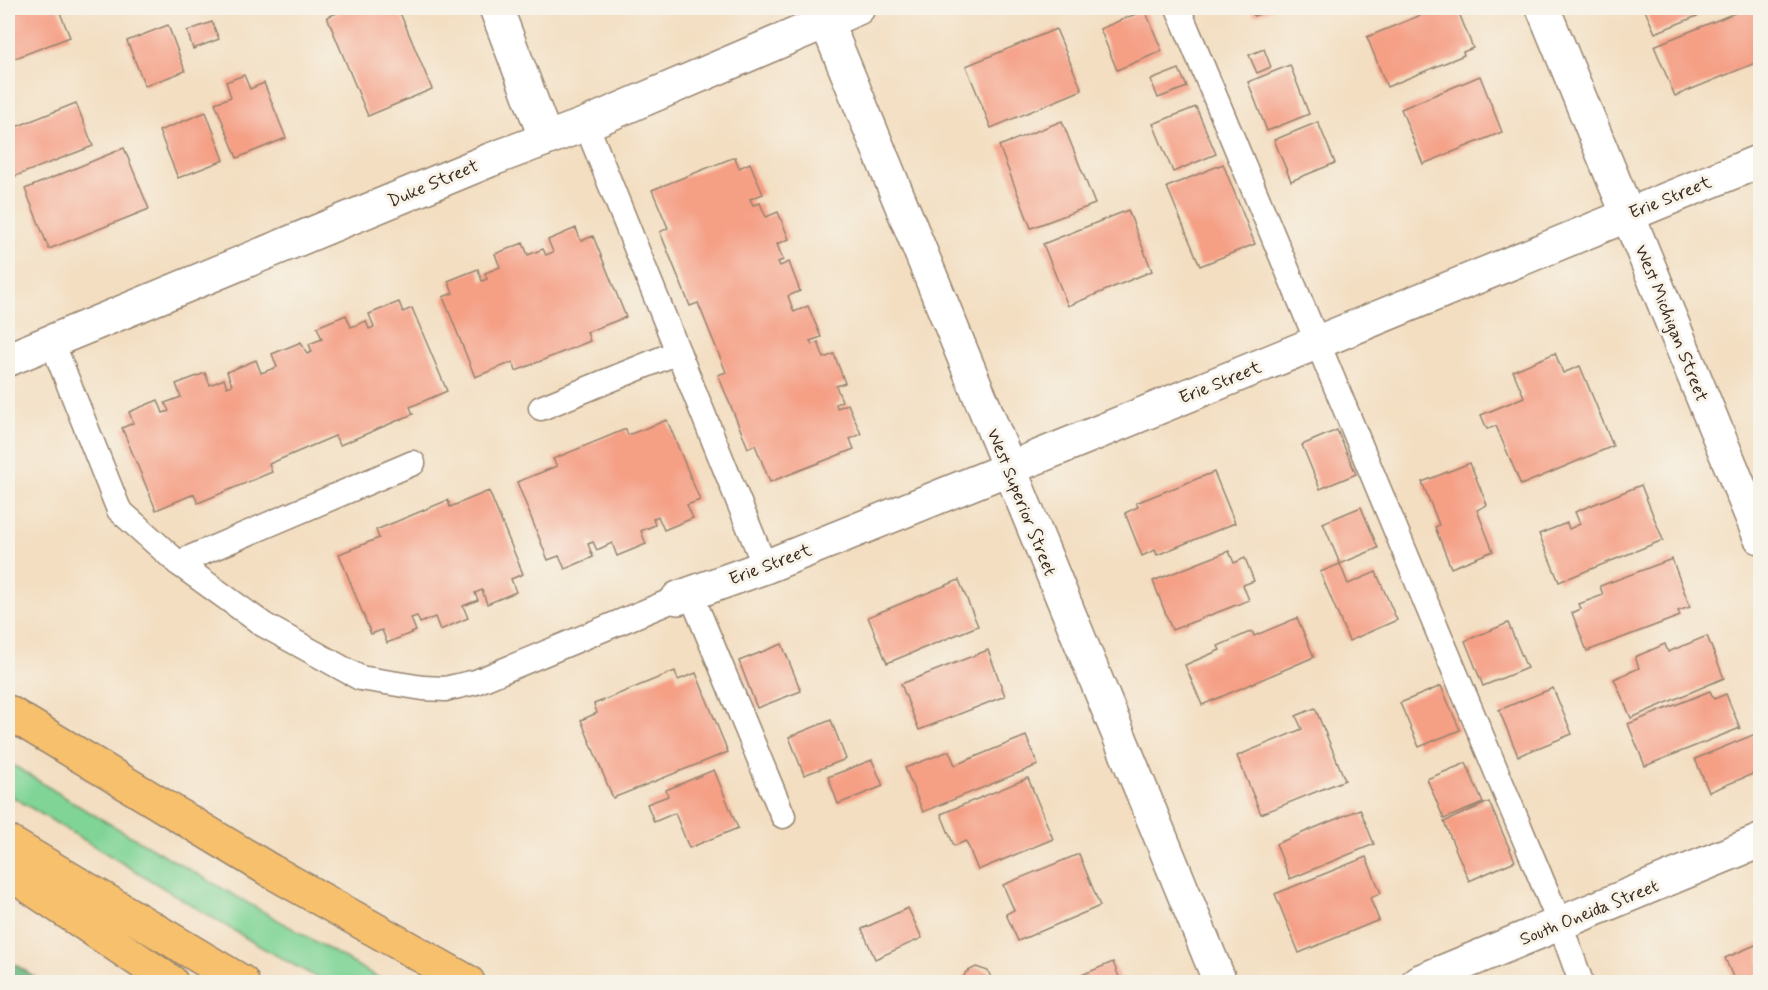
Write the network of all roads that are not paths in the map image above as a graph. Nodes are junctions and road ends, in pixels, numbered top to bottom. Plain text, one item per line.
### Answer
1 (496, 8) edge
2 (858, 8) edge
3 (1178, 8) edge
4 (1543, 8) edge
5 (826, 21) junction
6 (586, 124) junction
7 (546, 139) junction
8 (1761, 161) edge
9 (1628, 214) junction
10 (52, 342) junction
11 (1318, 342) junction
12 (678, 352) junction
13 (8, 358) edge
14 (541, 408) dead end
15 (413, 463) dead end
16 (1009, 469) junction
17 (1761, 537) edge
18 (178, 563) junction
19 (765, 567) junction
20 (684, 596) junction
21 (8, 712) edge
22 (783, 816) dead end
23 (1761, 841) edge
24 (8, 842) edge
25 (8, 872) edge
26 (1560, 924) junction
27 (171, 982) edge
28 (242, 982) edge
29 (468, 982) edge
30 (1220, 982) edge
31 (1418, 982) edge
32 (1581, 982) edge

1 - 7 street
2 - 5 street, Duke Street
3 - 11 lane
4 - 9 street, West Michigan Street
5 - 6 street, Duke Street
5 - 16 street, West Superior Street
6 - 7 street, Duke Street
6 - 12 lane
7 - 10 street, Duke Street
8 - 9 street, Erie Street
9 - 11 street, Erie Street
9 - 17 street, West Michigan Street
10 - 13 street, Duke Street
10 - 18 lane
11 - 16 street, Erie Street
11 - 26 lane
12 - 14 lane
12 - 19 lane
15 - 18 lane
16 - 19 street, Erie Street
16 - 30 street, West Superior Street
18 - 20 lane
19 - 20 street, Erie Street
20 - 22 lane
21 - 29 highway
23 - 26 street, South Oneida Street
24 - 28 highway
25 - 27 highway
26 - 31 street, South Oneida Street
26 - 32 lane

